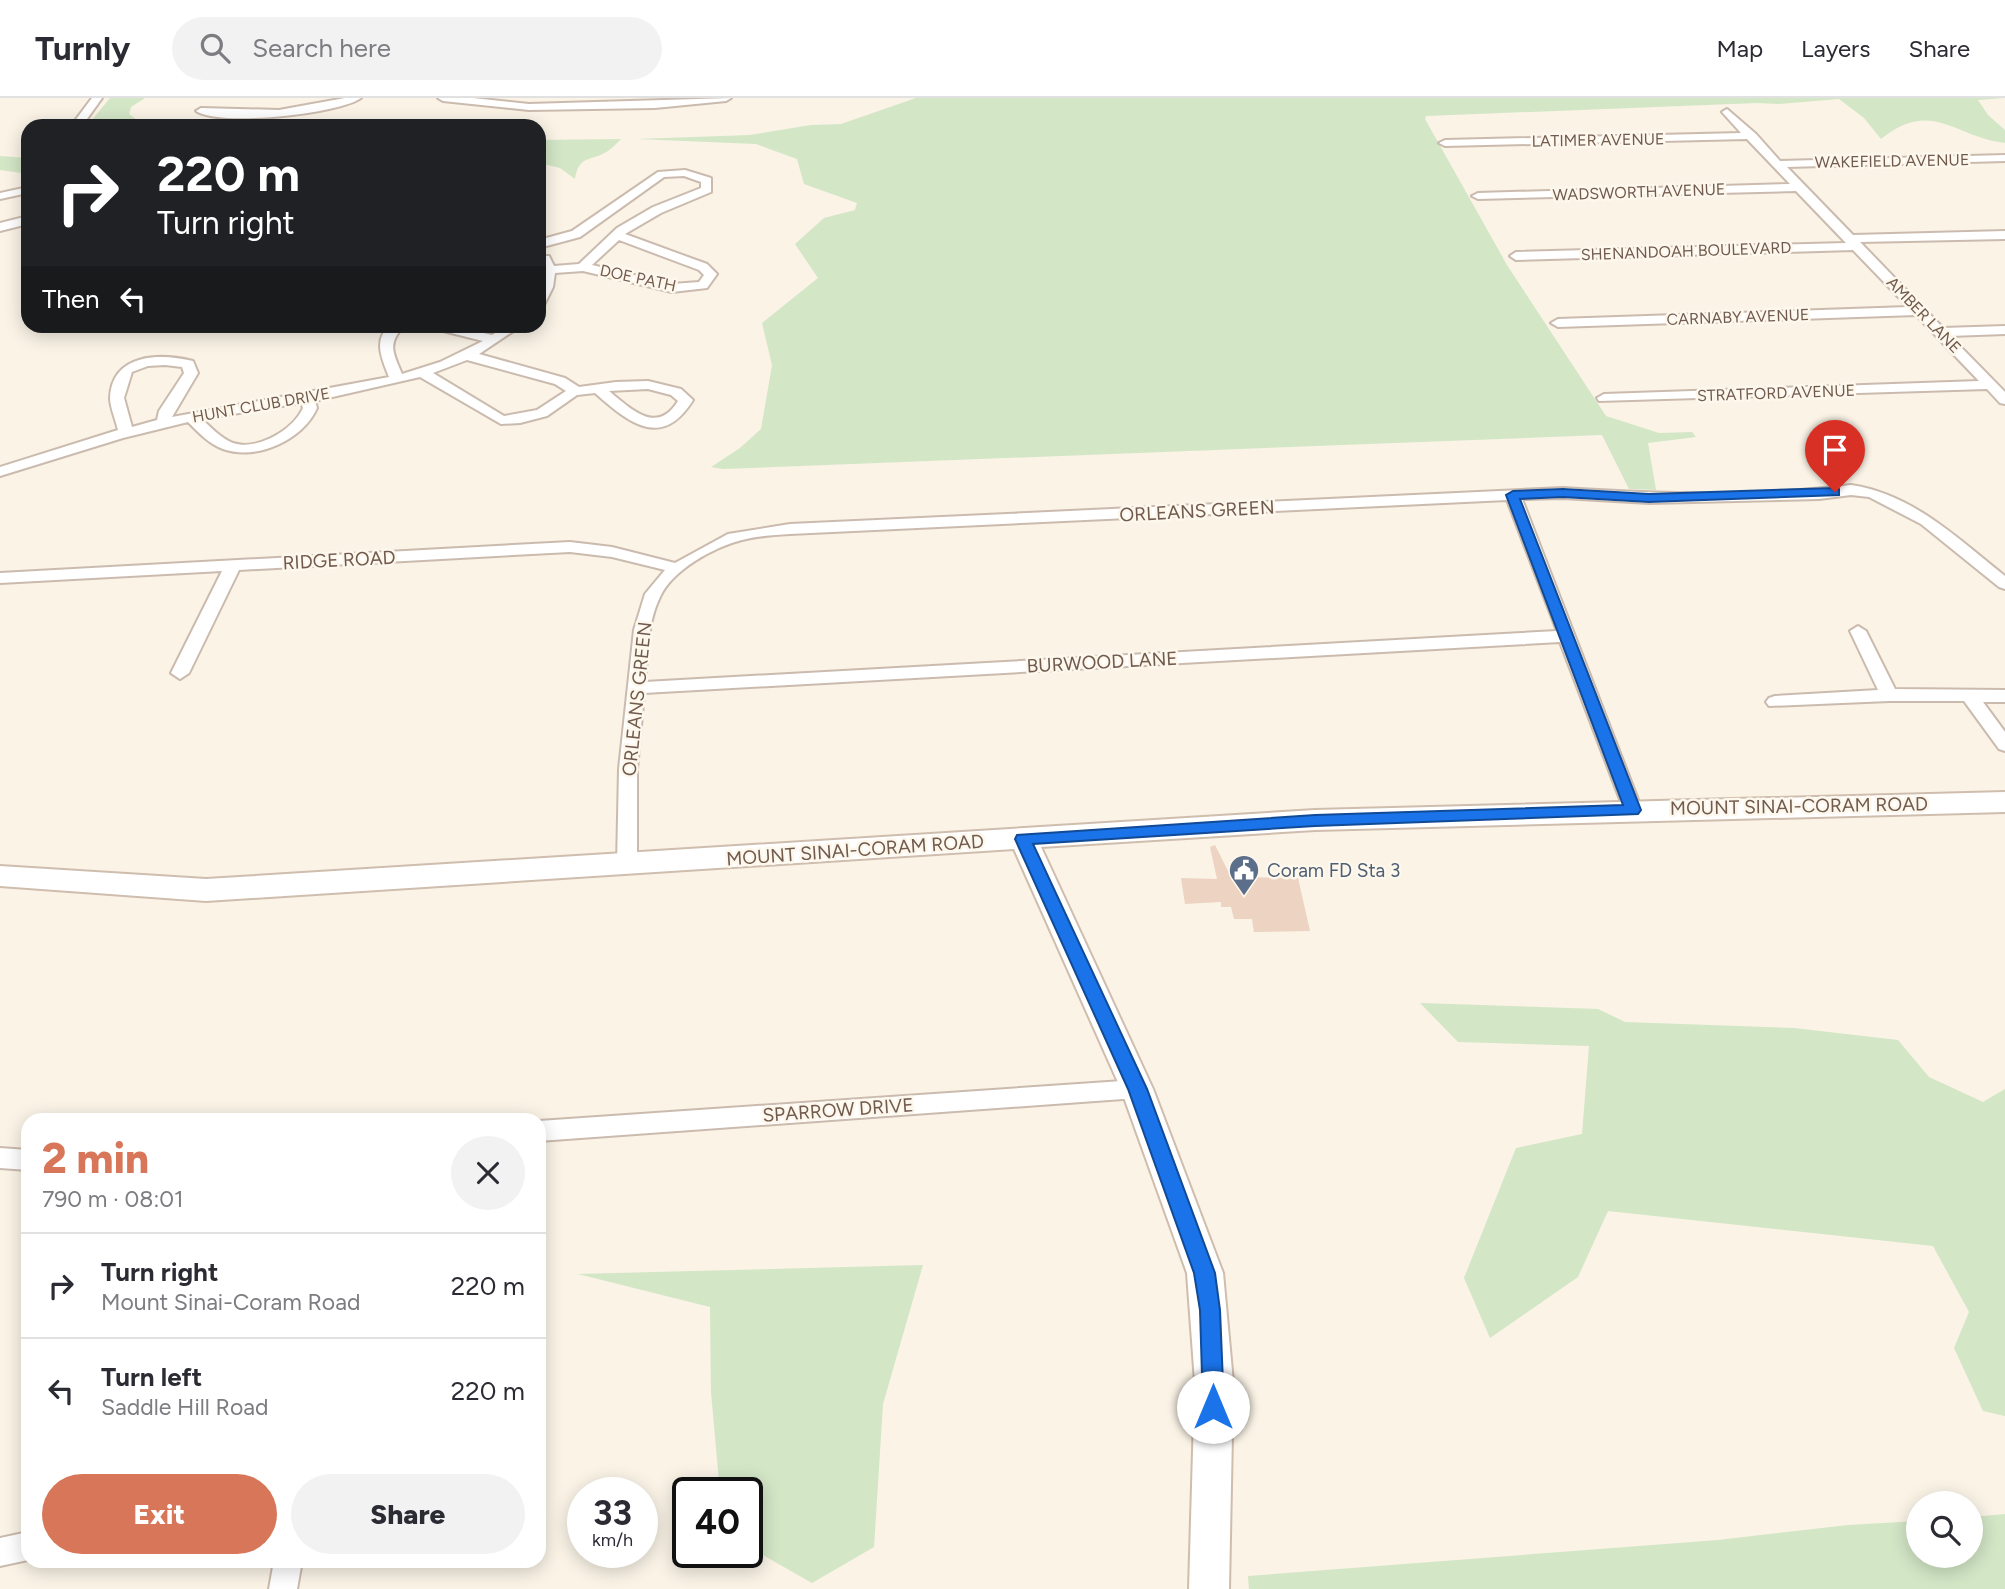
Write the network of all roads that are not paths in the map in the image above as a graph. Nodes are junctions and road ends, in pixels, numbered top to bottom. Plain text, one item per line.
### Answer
1 (97, 98) edge
2 (356, 98) edge
3 (443, 98) edge
4 (726, 98) edge
5 (201, 111) dead end
6 (1727, 112) dead end
7 (81, 119) edge
8 (1752, 136) junction
9 (1445, 143) dead end
10 (2005, 158) edge
11 (1778, 164) junction
12 (1800, 187) junction
13 (640, 190) junction
14 (21, 192) edge
15 (0, 196) edge
16 (1478, 196) dead end
17 (677, 202) junction
18 (21, 222) edge
19 (0, 228) edge
20 (2005, 234) edge
21 (617, 235) junction
22 (1854, 242) junction
23 (546, 243) edge
24 (1516, 256) dead end
25 (546, 261) edge
26 (583, 267) junction
27 (550, 270) junction
28 (546, 289) edge
29 (1918, 310) junction
30 (1558, 323) dead end
31 (2005, 330) edge
32 (1940, 332) junction
33 (388, 333) edge
34 (467, 333) edge
35 (504, 333) edge
36 (494, 340) junction
37 (466, 355) junction
38 (421, 372) junction
39 (397, 379) junction
40 (1990, 385) junction
41 (598, 388) junction
42 (573, 393) junction
43 (306, 397) junction
44 (1604, 398) dead end
45 (2005, 400) edge
46 (191, 417) junction
47 (163, 423) junction
48 (126, 432) junction
49 (0, 472) edge
50 (1513, 495) junction
51 (232, 566) junction
52 (676, 568) junction
53 (0, 578) edge
54 (2005, 584) edge
55 (1858, 631) dead end
56 (1566, 636) junction
57 (180, 673) dead end
58 (638, 688) junction
59 (1889, 695) junction
60 (2005, 696) edge
61 (1970, 698) junction
62 (1775, 702) dead end
63 (2005, 745) edge
64 (2005, 802) edge
65 (1633, 810) junction
66 (1023, 839) junction
67 (627, 864) junction
68 (0, 876) edge
69 (1138, 1089) junction
70 (546, 1131) edge
71 (0, 1158) edge
72 (21, 1160) edge
73 (21, 1548) edge
74 (0, 1552) edge
75 (287, 1568) edge
76 (284, 1589) edge
77 (1209, 1589) edge

1 - 7 street
2 - 5 street
3 - 4 street
6 - 8 street, AMBER LANE
8 - 9 street, LATIMER AVENUE
8 - 11 street, AMBER LANE
10 - 11 street, WAKEFIELD AVENUE
11 - 12 street, AMBER LANE
12 - 16 street, WADSWORTH AVENUE
12 - 22 street, AMBER LANE
13 - 17 street
13 - 17 street
13 - 23 street
14 - 15 street
17 - 21 street
18 - 19 street
20 - 22 street, SHENANDOAH BOULEVARD
21 - 26 street
21 - 26 street, DOE PATH
22 - 24 street, SHENANDOAH BOULEVARD
22 - 29 street, AMBER LANE
25 - 27 street
26 - 27 street
27 - 28 street
29 - 30 street, CARNABY AVENUE
29 - 32 street, AMBER LANE
31 - 32 street
32 - 40 street, AMBER LANE
33 - 39 street
34 - 36 street
35 - 36 street, HUNT CLUB DRIVE
36 - 37 street, HUNT CLUB DRIVE
37 - 38 street, HUNT CLUB DRIVE
37 - 42 street
38 - 39 street, HUNT CLUB DRIVE
38 - 42 street
39 - 43 street, HUNT CLUB DRIVE
40 - 44 street, STRATFORD AVENUE
40 - 45 street, AMBER LANE
41 - 41 street
41 - 42 street
43 - 46 street, HUNT CLUB DRIVE
43 - 46 street
46 - 47 street, HUNT CLUB DRIVE
47 - 48 street, HUNT CLUB DRIVE
47 - 48 street
48 - 49 street, HUNT CLUB DRIVE
50 - 52 street, ORLEANS GREEN
50 - 54 street, ORLEANS GREEN
50 - 56 street
51 - 52 street, RIDGE ROAD
51 - 53 street, RIDGE ROAD
51 - 57 street
52 - 58 street, ORLEANS GREEN
55 - 59 street
56 - 58 street, BURWOOD LANE
56 - 65 street
58 - 67 street, ORLEANS GREEN
59 - 61 street
59 - 62 street
60 - 61 street
61 - 63 street
64 - 65 main road, MOUNT SINAI-CORAM ROAD
65 - 66 main road, MOUNT SINAI-CORAM ROAD
66 - 67 main road, MOUNT SINAI-CORAM ROAD
66 - 69 main road
67 - 68 main road, MOUNT SINAI-CORAM ROAD
69 - 70 street, SPARROW DRIVE
69 - 77 main road
71 - 72 street
73 - 74 street
75 - 76 street

